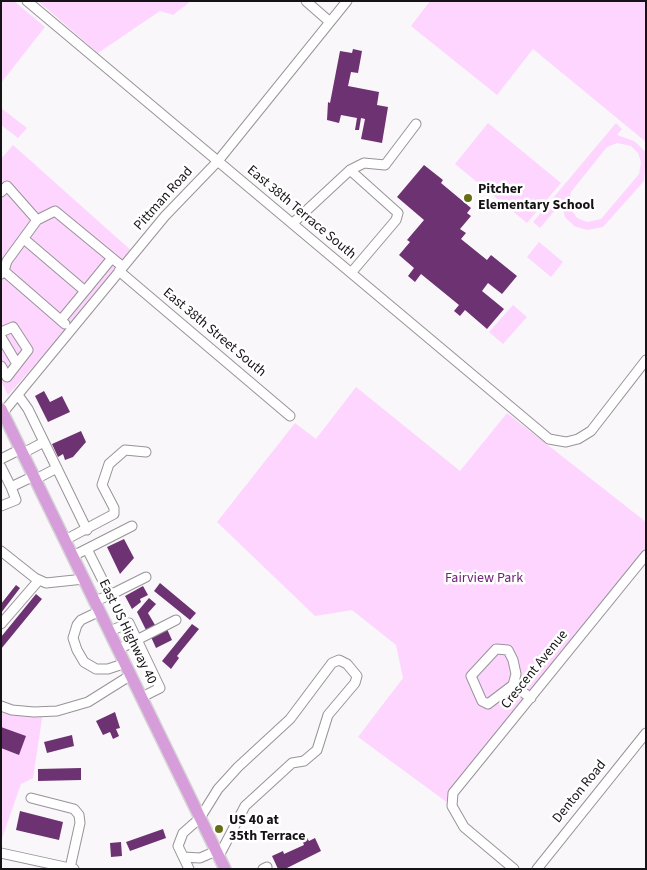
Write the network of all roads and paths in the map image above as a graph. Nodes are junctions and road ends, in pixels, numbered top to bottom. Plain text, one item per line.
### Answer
1 (27, 1) edge
2 (306, 1) edge
3 (347, 1) edge
4 (330, 22) junction
5 (416, 124) dead end
6 (218, 161) junction
7 (350, 170) junction
8 (1, 192) edge
9 (37, 220) junction
10 (292, 223) junction
11 (24, 239) junction
12 (112, 258) junction
13 (121, 269) junction
14 (2, 272) edge
15 (351, 273) junction
16 (85, 291) junction
17 (61, 320) junction
18 (72, 330) junction
19 (1, 332) edge
20 (1, 337) edge
21 (646, 360) edge
22 (17, 364) junction
23 (1, 366) edge
24 (642, 373) edge
25 (18, 395) junction
26 (2, 412) edge
27 (290, 416) dead end
28 (44, 442) junction
29 (22, 451) junction
30 (146, 452) dead end
31 (1, 459) edge
32 (1, 467) edge
33 (57, 468) junction
34 (35, 477) junction
35 (11, 487) junction
36 (1, 506) edge
37 (132, 526) dead end
38 (87, 530) junction
39 (65, 540) junction
40 (87, 549) junction
41 (1, 551) edge
42 (646, 555) edge
43 (73, 556) junction
44 (146, 577) dead end
45 (84, 578) junction
46 (38, 580) junction
47 (110, 595) junction
48 (98, 606) junction
49 (176, 620) dead end
50 (1, 624) edge
51 (110, 631) junction
52 (136, 640) junction
53 (119, 649) junction
54 (126, 663) junction
55 (131, 675) junction
56 (512, 685) junction
57 (142, 697) junction
58 (530, 698) junction
59 (1, 706) edge
60 (646, 732) edge
61 (31, 798) dead end
62 (200, 818) junction
63 (1, 853) edge
64 (218, 854) junction
65 (184, 857) junction
66 (72, 868) edge
67 (189, 869) edge
68 (225, 869) edge
69 (514, 869) edge
70 (537, 869) edge

1 - 6 street, East 38th Terrace South
2 - 4 street
3 - 4 street, Pittman Road
4 - 6 street, Pittman Road
5 - 7 street
6 - 10 street, East 38th Terrace South
6 - 13 street, Pittman Road
7 - 10 street
7 - 15 street
8 - 9 street
9 - 11 street
9 - 12 street, East 38th Street South
10 - 15 street, East 38th Terrace South
11 - 14 street
11 - 16 street
12 - 13 street, East 38th Street South
12 - 16 street
13 - 18 street, Pittman Road
13 - 27 street, East 38th Street South
14 - 17 street
15 - 24 street, East 38th Terrace South
16 - 17 street
17 - 18 street
18 - 25 street, Pittman Road
19 - 22 street
20 - 22 street
21 - 24 street
22 - 23 street
25 - 26 street, Pittman Road
25 - 28 street
26 - 29 main road, East US Highway 40
28 - 29 street
28 - 33 street
29 - 31 street
29 - 34 main road, East US Highway 40
30 - 38 street
32 - 35 street
33 - 34 street
33 - 38 street
34 - 35 street
34 - 39 main road, East US Highway 40
35 - 36 street
37 - 40 street
38 - 39 street
39 - 43 main road, East US Highway 40
40 - 43 street
40 - 47 street
41 - 46 street
42 - 58 street, Crescent Avenue
43 - 45 main road, East US Highway 40
44 - 47 street
45 - 46 street
45 - 48 main road, East US Highway 40
46 - 50 street
47 - 48 street
48 - 51 main road, East US Highway 40
48 - 54 street
49 - 52 street
51 - 52 street
51 - 53 main road, East US Highway 40
52 - 53 street
52 - 57 street
53 - 54 main road, East US Highway 40
54 - 55 main road, East US Highway 40
55 - 57 main road, East US Highway 40
55 - 59 street
56 - 56 street
56 - 58 street
57 - 62 main road, East US Highway 40
58 - 69 street, Crescent Avenue
60 - 70 street, Denton Road
61 - 66 street
62 - 64 main road, East US Highway 40
62 - 64 street
62 - 65 street
63 - 66 street
64 - 65 street
64 - 68 main road, East US Highway 40
65 - 67 street

